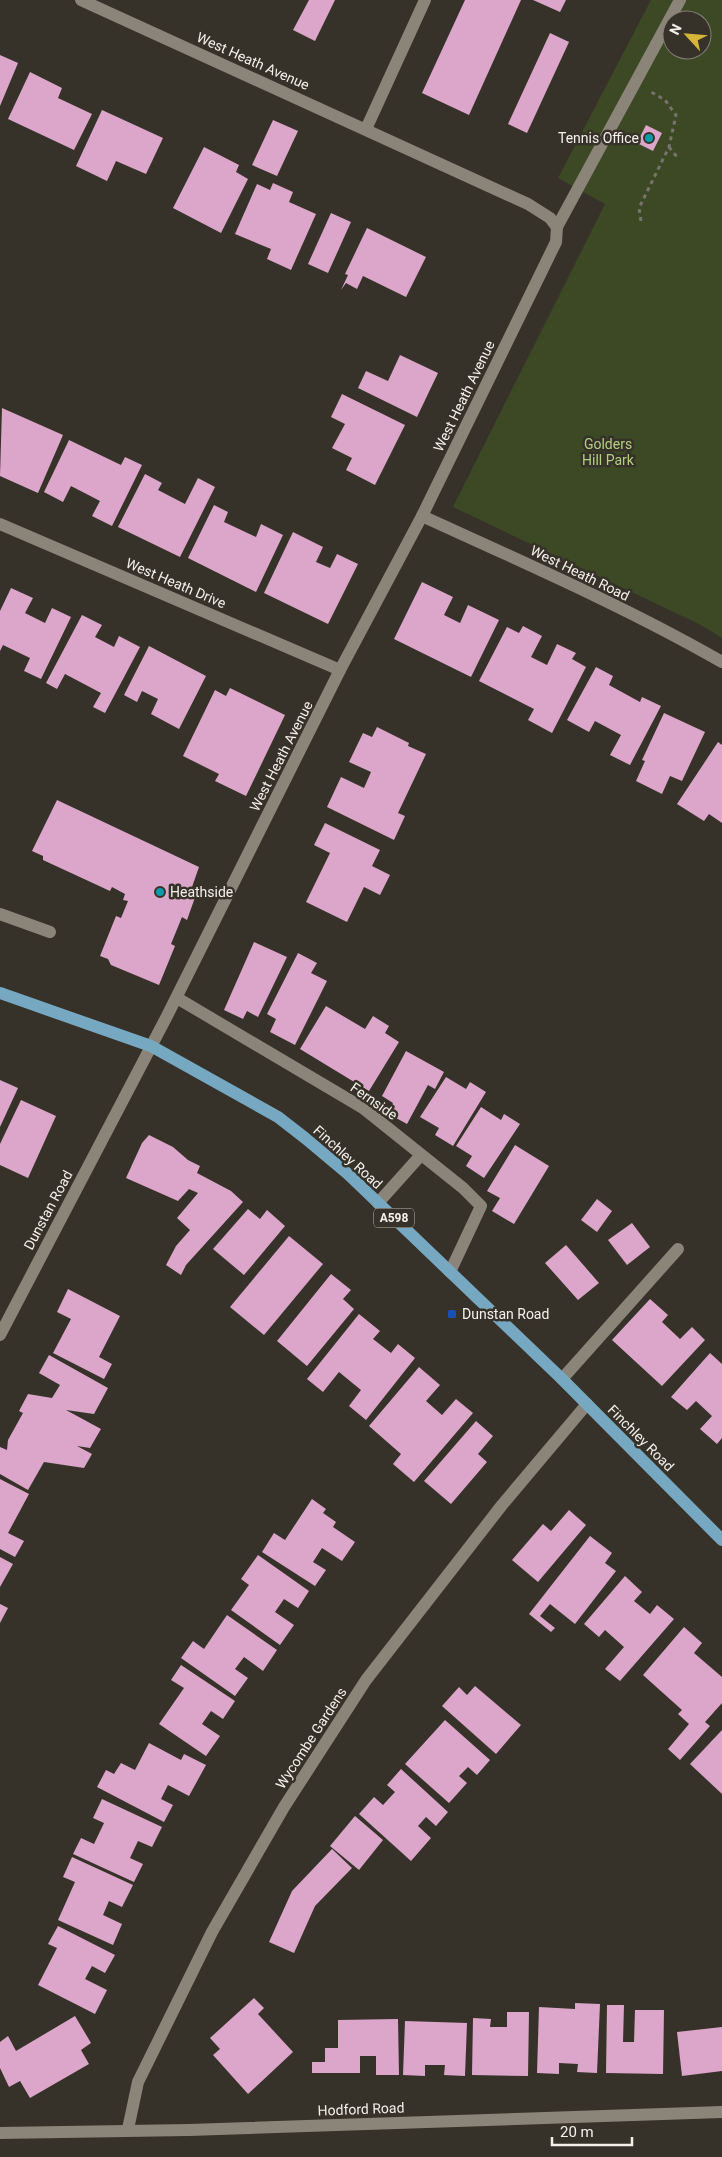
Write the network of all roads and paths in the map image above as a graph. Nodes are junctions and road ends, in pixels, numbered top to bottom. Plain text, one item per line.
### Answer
1 (80, 0) edge
2 (425, 0) edge
3 (680, 0) edge
4 (647, 89) dead end
5 (366, 129) junction
6 (668, 146) junction
7 (677, 157) dead end
8 (641, 221) dead end
9 (557, 227) junction
10 (422, 516) junction
11 (0, 524) edge
12 (722, 662) edge
13 (340, 670) junction
14 (0, 914) edge
15 (50, 932) dead end
16 (0, 993) edge
17 (177, 998) junction
18 (151, 1046) junction
19 (421, 1155) junction
20 (378, 1203) junction
21 (678, 1249) dead end
22 (450, 1272) junction
23 (0, 1335) edge
24 (562, 1379) junction
25 (587, 1404) junction
26 (722, 1540) edge
27 (722, 2112) edge
28 (128, 2129) junction
29 (0, 2133) edge

1 - 5 street, West Heath Avenue
2 - 5 street
3 - 9 street
4 - 6 path
5 - 9 street, West Heath Avenue
6 - 7 path
6 - 8 path
9 - 10 street, West Heath Avenue
10 - 12 street, West Heath Road
10 - 13 street, West Heath Avenue
11 - 13 street, West Heath Drive
13 - 17 street, West Heath Avenue
14 - 15 street
16 - 18 main road, Finchley Road / A598
17 - 18 street, West Heath Avenue
17 - 19 street, Fernside
18 - 20 main road, Finchley Road / A598
18 - 23 street, Dunstan Road
19 - 20 street
19 - 22 street, Fernside
20 - 22 main road, Finchley Road / A598
21 - 24 street
22 - 24 main road, Finchley Road / A598
24 - 25 main road, Finchley Road / A598
25 - 26 main road, Finchley Road / A598
25 - 28 street, Wycombe Gardens
27 - 28 street, Hodford Road
28 - 29 street, Hodford Road

